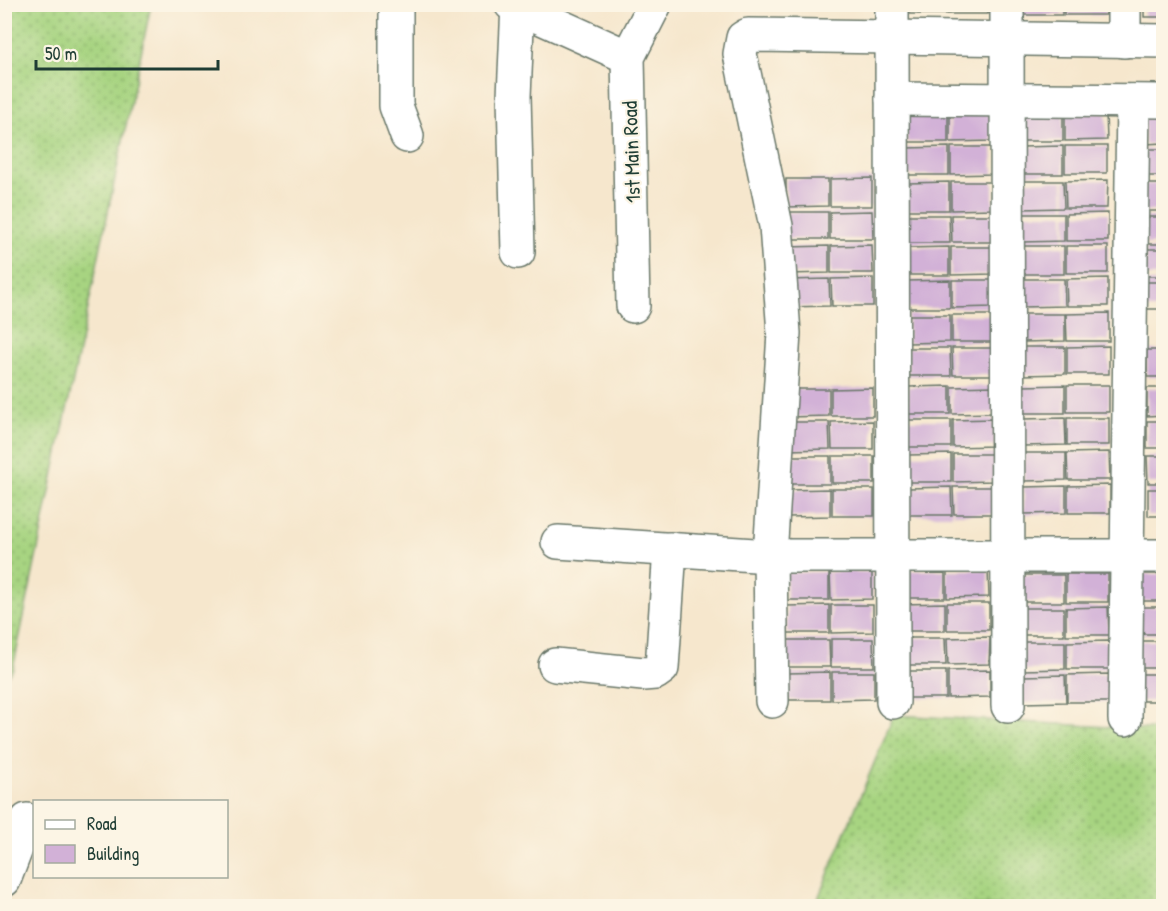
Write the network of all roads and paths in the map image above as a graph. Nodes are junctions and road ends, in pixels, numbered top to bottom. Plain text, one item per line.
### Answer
1 (396, 4) edge
2 (655, 4) edge
3 (892, 4) edge
4 (1007, 4) edge
5 (1124, 4) edge
6 (515, 6) edge
7 (892, 38) junction
8 (1007, 39) junction
9 (1124, 41) junction
10 (1164, 41) edge
11 (628, 57) junction
12 (892, 99) junction
13 (1007, 100) junction
14 (1148, 101) edge
15 (407, 136) dead end
16 (518, 252) dead end
17 (633, 306) dead end
18 (558, 542) dead end
19 (670, 549) junction
20 (770, 556) junction
21 (891, 556) junction
22 (1008, 556) junction
23 (1126, 556) junction
24 (1164, 556) edge
25 (555, 665) dead end
26 (772, 701) dead end
27 (893, 702) dead end
28 (1008, 706) dead end
29 (1125, 719) dead end
30 (27, 820) dead end
31 (4, 880) edge

1 - 15 street
2 - 11 street, 1st Main Road
3 - 7 street
4 - 8 street
5 - 9 street
6 - 11 street
6 - 16 street
7 - 8 street
7 - 12 street
7 - 20 street
8 - 9 street
8 - 13 street
9 - 10 street
11 - 17 street, 1st Main Road
12 - 13 street
12 - 21 street
13 - 14 street
13 - 22 street
14 - 23 street
18 - 19 street
19 - 20 street
19 - 25 street
20 - 21 street
20 - 26 street
21 - 22 street
21 - 27 street
22 - 23 street
22 - 28 street
23 - 24 street
23 - 29 street
30 - 31 street

